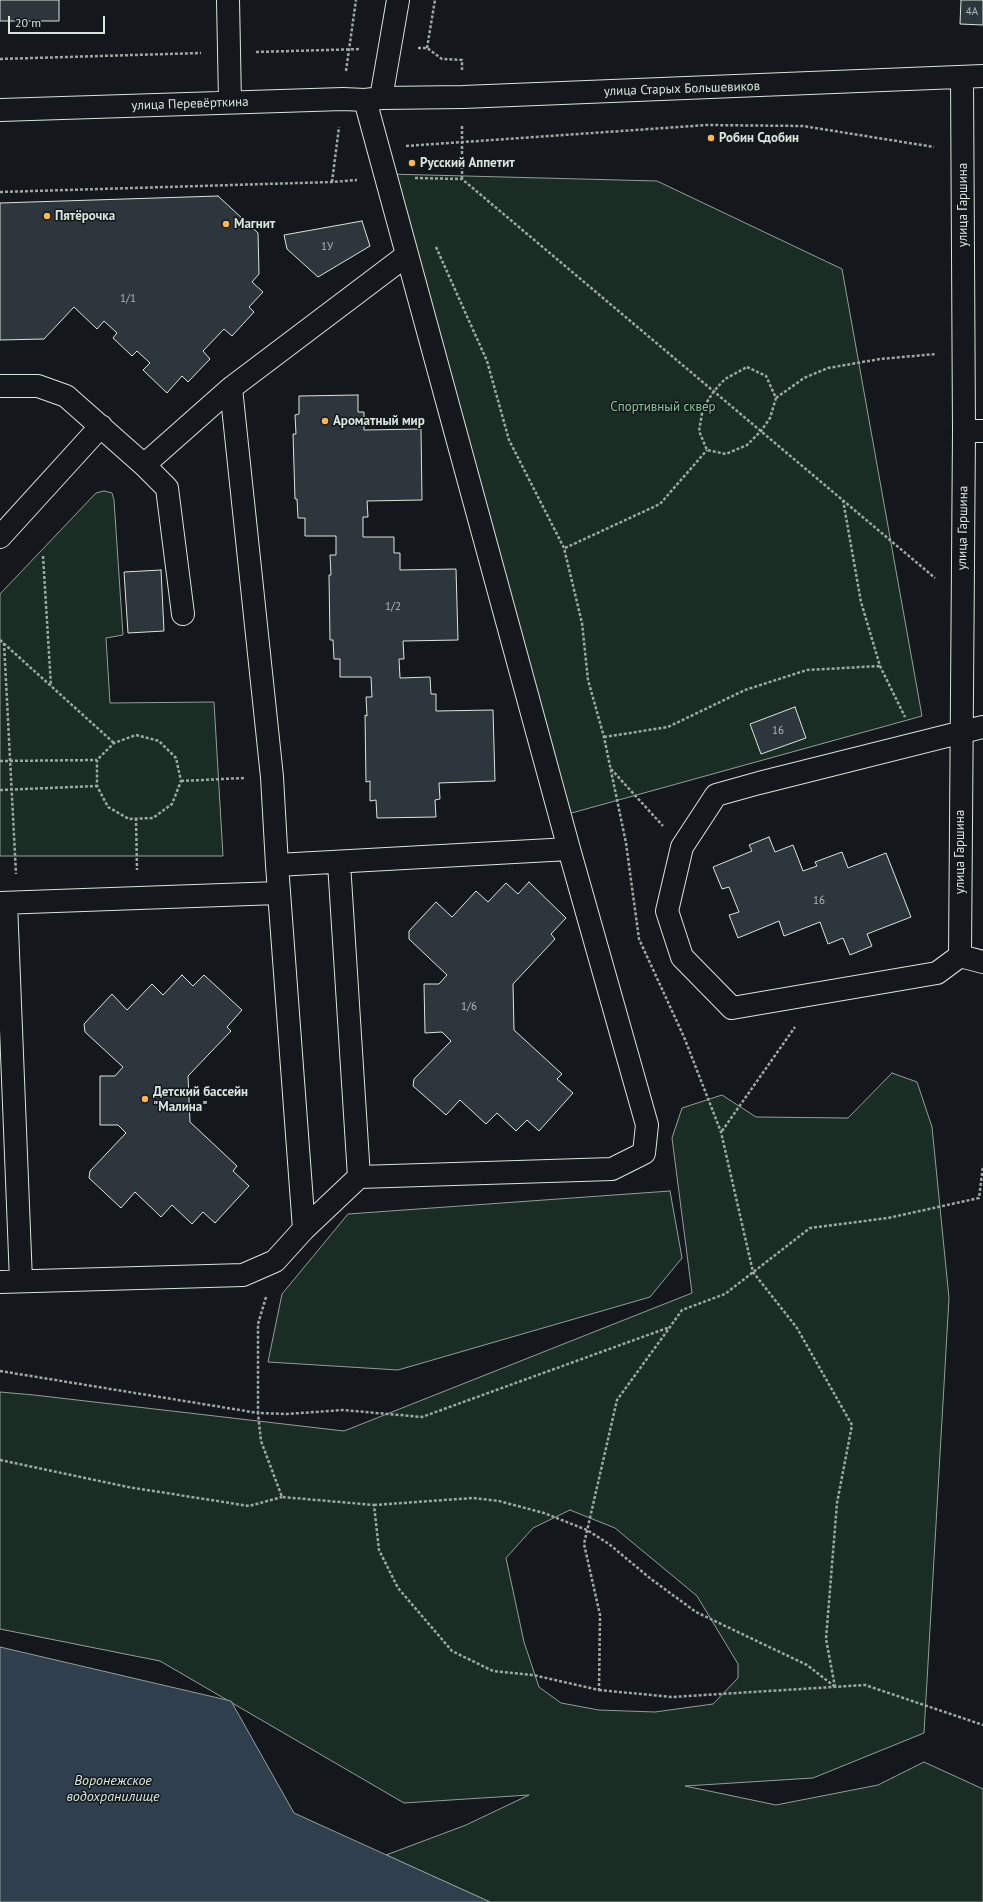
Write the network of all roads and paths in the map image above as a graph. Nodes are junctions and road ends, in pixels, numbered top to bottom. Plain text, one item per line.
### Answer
1 (228, 0) edge
2 (398, 0) edge
3 (435, 0) edge
4 (427, 48) junction
5 (389, 49) junction
6 (229, 53) junction
7 (0, 59) edge
8 (983, 76) edge
9 (962, 77) junction
10 (463, 97) junction
11 (373, 99) junction
12 (230, 102) junction
13 (0, 110) edge
14 (462, 142) junction
15 (936, 154) dead end
16 (387, 178) junction
17 (462, 179) junction
18 (0, 192) edge
19 (433, 240) dead end
20 (407, 255) junction
21 (964, 351) junction
22 (0, 386) edge
23 (231, 388) junction
24 (714, 392) junction
25 (776, 398) junction
26 (101, 426) junction
27 (761, 431) junction
28 (974, 431) edge
29 (707, 450) junction
30 (144, 465) junction
31 (843, 500) junction
32 (0, 537) edge
33 (564, 548) junction
34 (43, 556) dead end
35 (962, 600) junction
36 (183, 614) dead end
37 (0, 640) edge
38 (4, 643) junction
39 (880, 666) junction
40 (51, 686) junction
41 (983, 726) edge
42 (960, 733) junction
43 (604, 737) junction
44 (114, 743) junction
45 (918, 743) junction
46 (96, 760) junction
47 (0, 761) edge
48 (9, 761) junction
49 (611, 768) junction
50 (272, 777) junction
51 (181, 781) junction
52 (97, 786) junction
53 (0, 790) edge
54 (11, 790) junction
55 (136, 818) junction
56 (682, 847) junction
57 (569, 849) junction
58 (339, 863) junction
59 (277, 865) junction
60 (278, 893) junction
61 (138, 898) junction
62 (8, 903) edge
63 (960, 956) junction
64 (983, 962) edge
65 (818, 993) junction
66 (722, 1132) junction
67 (983, 1166) edge
68 (359, 1177) junction
69 (304, 1230) junction
70 (753, 1272) junction
71 (11, 1282) edge
72 (258, 1324) dead end
73 (670, 1327) junction
74 (0, 1371) edge
75 (258, 1413) junction
76 (0, 1460) edge
77 (282, 1497) junction
78 (374, 1505) junction
79 (587, 1530) junction
80 (835, 1687) junction
81 (599, 1690) junction
82 (983, 1725) edge

1 - 6 street
2 - 5 street
3 - 4 path
4 - 5 path
4 - 10 path
5 - 6 path
5 - 11 street
6 - 7 path
6 - 12 street
8 - 9 street, улица Старых Большевиков
9 - 10 street, улица Старых Большевиков
9 - 21 street, улица Гаршина
10 - 11 street, улица Старых Большевиков
10 - 14 path
11 - 12 street, улица Перевёрткина
11 - 16 street
12 - 13 street, улица Перевёрткина
14 - 15 path
14 - 16 path
14 - 17 path
16 - 17 path
16 - 18 path
16 - 20 street
17 - 24 path
19 - 33 path
20 - 23 street
20 - 57 street
21 - 25 path
21 - 28 street, улица Гаршина
22 - 26 street
23 - 30 street
23 - 50 street
24 - 25 path
24 - 27 path
24 - 29 path
25 - 27 path
26 - 30 street
26 - 32 street
27 - 29 path
27 - 31 path
28 - 35 street, улица Гаршина
29 - 33 path
30 - 36 street
31 - 35 path
31 - 39 path
33 - 43 path
34 - 40 path
35 - 42 street, улица Гаршина
37 - 38 path
38 - 40 path
38 - 48 path
39 - 43 path
39 - 45 path
40 - 44 path
41 - 42 street
42 - 45 street
42 - 63 street, улица Гаршина
43 - 49 path
44 - 46 path
44 - 51 path
45 - 56 street
46 - 48 path
46 - 52 path
47 - 48 path
48 - 54 path
49 - 56 path
49 - 66 path
50 - 51 path
50 - 59 street
51 - 55 path
52 - 54 path
52 - 55 path
53 - 54 path
54 - 62 path
55 - 61 path
56 - 65 street
57 - 58 street
57 - 68 street
58 - 59 street
58 - 68 street
59 - 60 street
60 - 61 street
60 - 69 street
61 - 62 street
62 - 71 street
63 - 64 street
63 - 65 street
65 - 66 path
66 - 70 path
67 - 70 path
68 - 69 street
69 - 71 street
70 - 73 path
70 - 80 path
72 - 75 path
73 - 75 path
73 - 79 path
74 - 75 path
75 - 77 path
76 - 77 path
77 - 78 path
78 - 79 path
78 - 81 path
79 - 80 path
79 - 81 path
80 - 81 path
80 - 82 path

